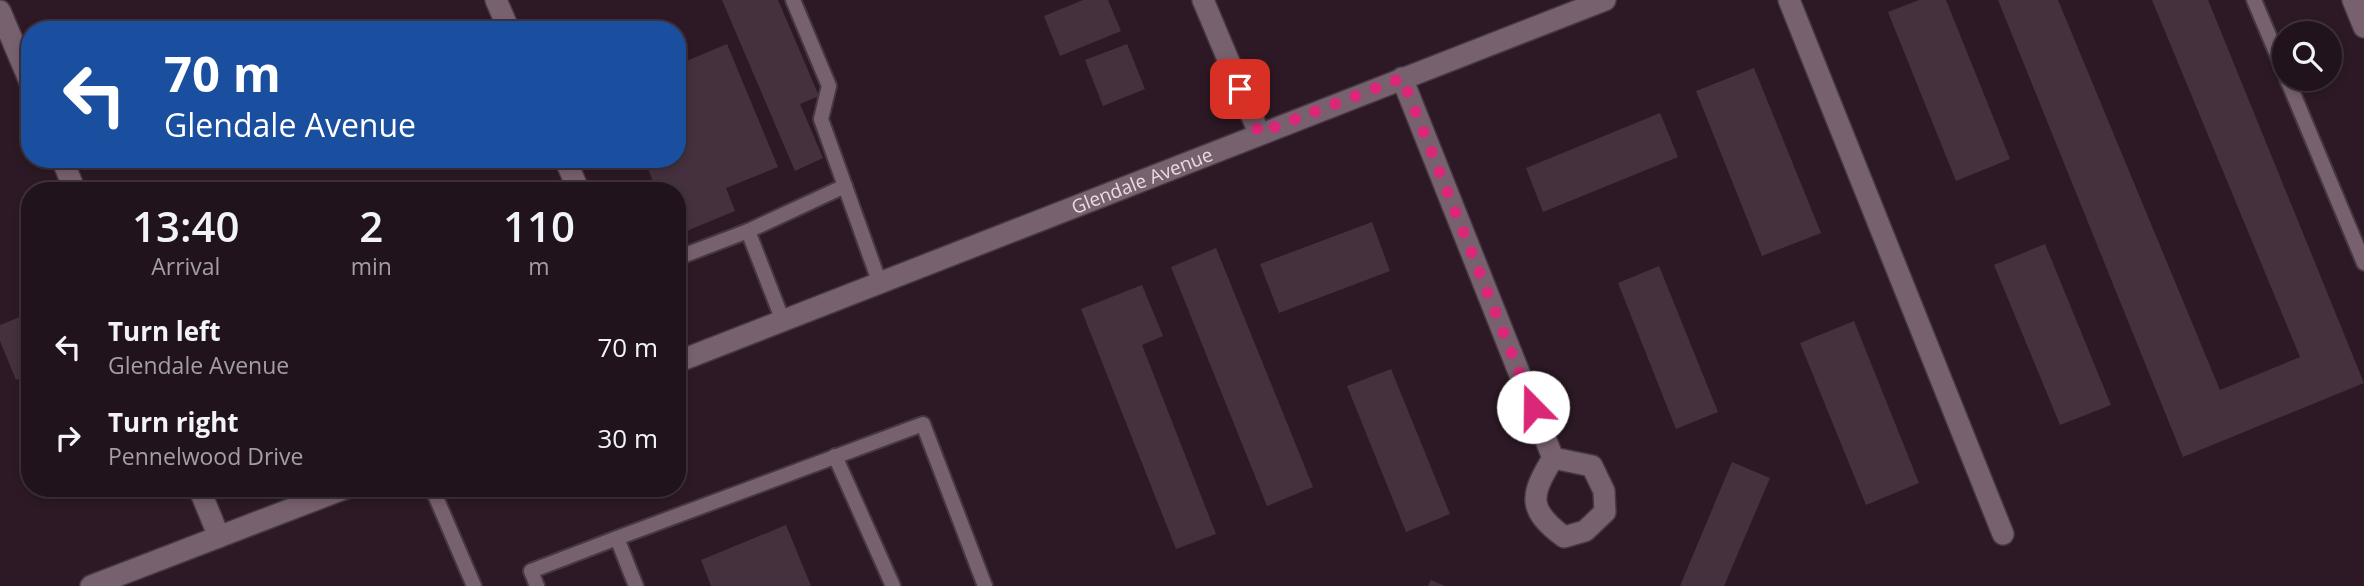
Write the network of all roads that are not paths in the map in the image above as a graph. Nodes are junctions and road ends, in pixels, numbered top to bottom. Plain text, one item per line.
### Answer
1 (496, 0) edge
2 (793, 0) edge
3 (1203, 0) edge
4 (1605, 0) edge
5 (1789, 0) edge
6 (2254, 0) edge
7 (2353, 0) edge
8 (0, 11) edge
9 (505, 21) edge
10 (2364, 27) edge
11 (2272, 43) edge
12 (21, 61) edge
13 (1402, 78) junction
14 (2292, 91) edge
15 (1259, 133) junction
16 (845, 186) junction
17 (748, 231) junction
18 (686, 255) edge
19 (2364, 263) edge
20 (880, 284) junction
21 (783, 321) junction
22 (686, 359) edge
23 (835, 456) junction
24 (1553, 458) dead end
25 (203, 497) edge
26 (323, 497) edge
27 (436, 497) edge
28 (2003, 534) dead end
29 (219, 537) junction
30 (617, 538) junction
31 (91, 586) edge
32 (474, 586) edge
33 (537, 586) edge
34 (636, 586) edge
35 (892, 586) edge
36 (985, 586) edge

1 - 9 street
2 - 16 lane
3 - 15 street
4 - 13 street, Glendale Avenue
5 - 28 street
6 - 11 lane
7 - 10 street
8 - 12 street
13 - 15 street, Glendale Avenue
13 - 24 street
14 - 19 lane
15 - 20 street, Glendale Avenue
16 - 17 lane
16 - 20 lane
17 - 18 lane
17 - 21 lane
20 - 21 street, Glendale Avenue
21 - 22 street, Glendale Avenue
23 - 30 lane
23 - 35 lane
23 - 36 lane
25 - 29 street
26 - 29 street
27 - 32 lane
29 - 31 street
30 - 33 lane
30 - 34 lane

